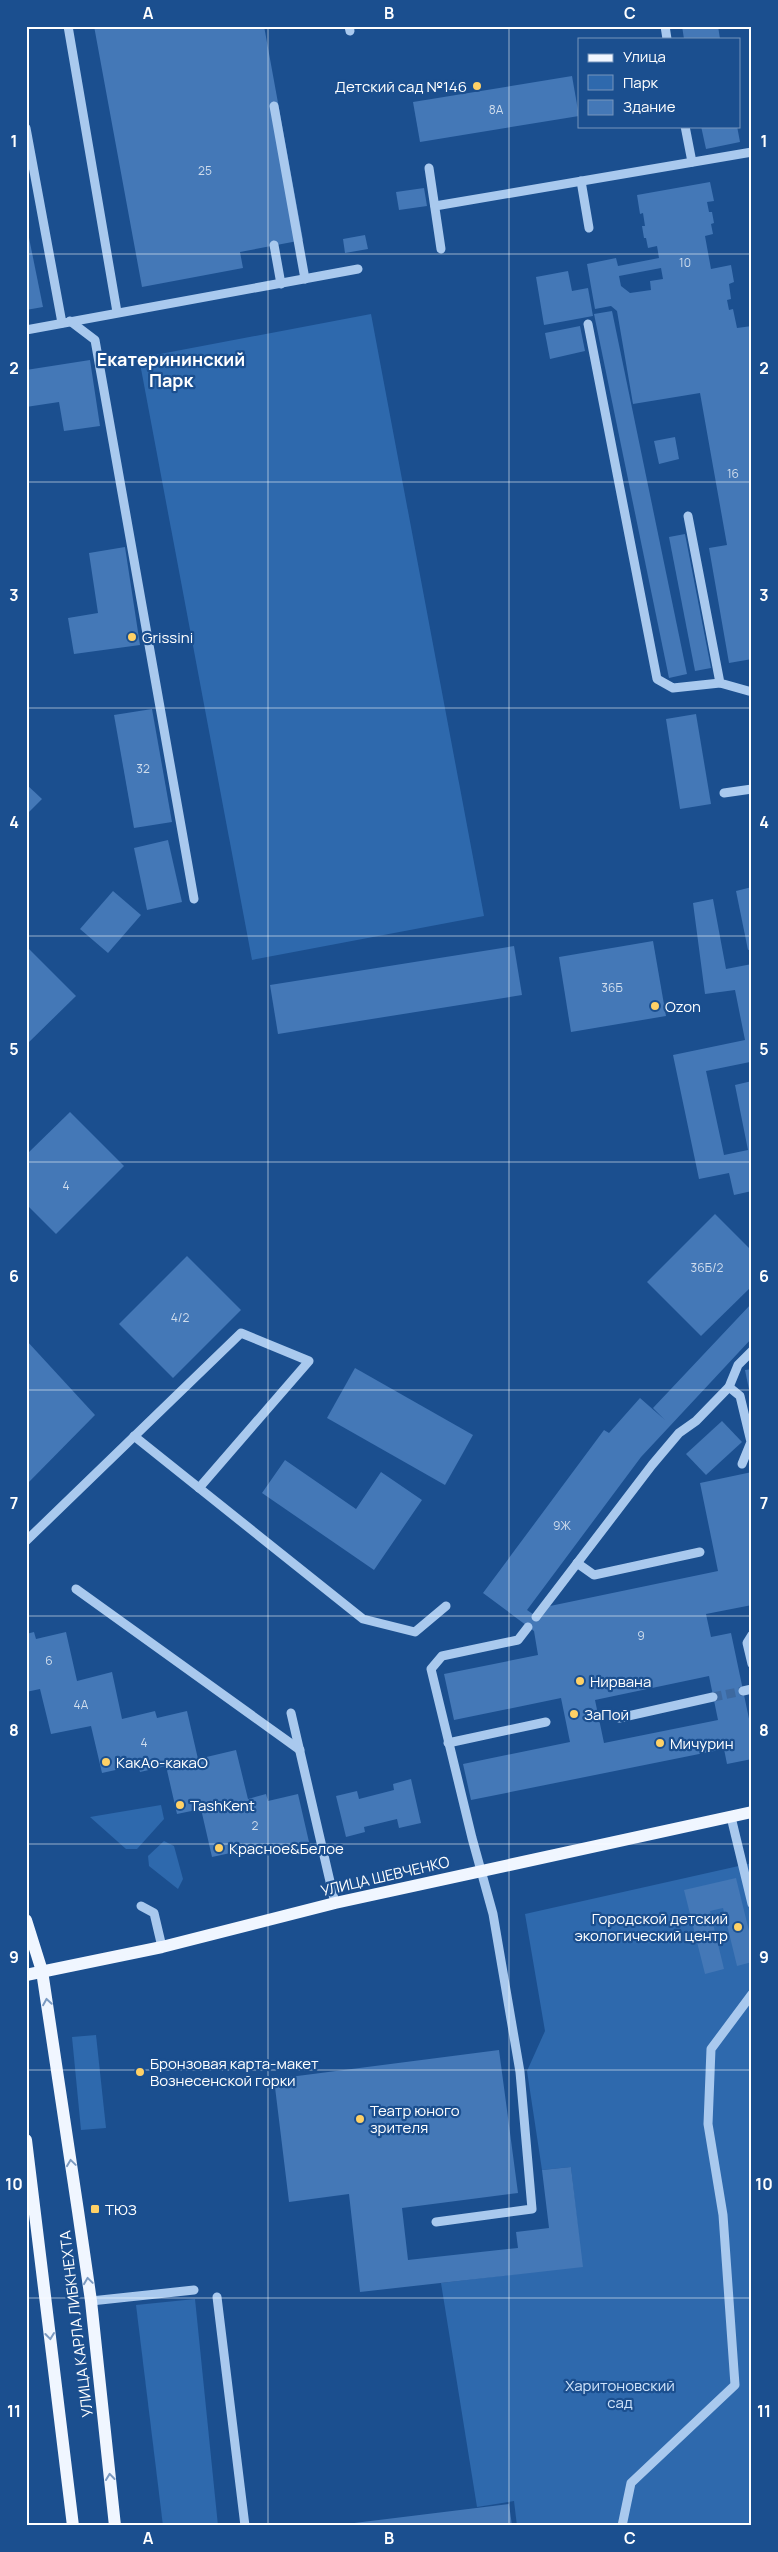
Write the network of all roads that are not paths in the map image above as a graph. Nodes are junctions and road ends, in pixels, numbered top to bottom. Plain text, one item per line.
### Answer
1 (68, 26) edge
2 (274, 106) dead end
3 (26, 128) edge
4 (685, 128) edge
5 (752, 152) edge
6 (692, 162) junction
7 (430, 168) dead end
8 (581, 181) junction
9 (435, 206) junction
10 (589, 228) dead end
11 (274, 245) dead end
12 (441, 249) dead end
13 (358, 269) dead end
14 (305, 279) junction
15 (281, 284) junction
16 (117, 312) junction
17 (66, 322) junction
18 (588, 324) dead end
19 (26, 330) edge
20 (688, 516) dead end
21 (720, 683) junction
22 (752, 692) edge
23 (752, 789) edge
24 (724, 793) dead end
25 (194, 899) dead end
26 (752, 1351) edge
27 (729, 1387) junction
28 (134, 1436) junction
29 (742, 1464) dead end
30 (199, 1488) junction
31 (26, 1541) edge
32 (700, 1552) dead end
33 (577, 1563) junction
34 (76, 1589) dead end
35 (446, 1606) dead end
36 (536, 1617) dead end
37 (528, 1627) dead end
38 (752, 1635) edge
39 (752, 1664) edge
40 (713, 1698) tunnel mouth
41 (291, 1713) dead end
42 (619, 1718) dead end
43 (546, 1722) dead end
44 (448, 1743) junction
45 (300, 1750) junction
46 (752, 1812) edge
47 (731, 1817) junction
48 (482, 1871) junction
49 (335, 1903) junction
50 (752, 1904) edge
51 (141, 1906) dead end
52 (26, 1920) edge
53 (162, 1947) junction
54 (42, 1971) junction
55 (26, 1975) edge
56 (752, 1994) edge
57 (26, 2140) edge
58 (436, 2222) dead end
59 (194, 2290) dead end
60 (217, 2297) dead end
61 (91, 2301) junction
62 (73, 2526) edge
63 (115, 2526) edge
64 (244, 2526) edge
65 (622, 2526) edge

1 - 16 lane
2 - 14 lane
3 - 17 lane
4 - 6 lane
5 - 6 lane
6 - 8 lane
7 - 9 lane
8 - 9 lane
8 - 10 lane
9 - 12 lane
11 - 15 lane
13 - 14 lane
14 - 15 lane
15 - 16 lane
16 - 17 lane
17 - 19 lane
17 - 25 lane
18 - 21 lane
20 - 21 lane
21 - 22 lane
23 - 24 lane
26 - 27 lane
27 - 29 lane
27 - 33 lane
28 - 30 lane
28 - 30 lane
28 - 31 lane
30 - 35 lane
32 - 33 lane
33 - 36 lane
34 - 45 lane
37 - 44 lane
38 - 39 lane
40 - 42 lane
41 - 45 lane
43 - 44 lane
44 - 48 lane
45 - 49 lane
46 - 47 main road, УЛИЦА ШЕВЧЕНКО
47 - 48 main road, УЛИЦА ШЕВЧЕНКО
47 - 50 lane
48 - 49 main road, УЛИЦА ШЕВЧЕНКО
48 - 58 lane
49 - 53 main road, УЛИЦА ШЕВЧЕНКО
51 - 53 lane
52 - 54 main road, УЛИЦА КАРЛА ЛИБКНЕХТА
53 - 54 main road, УЛИЦА ШЕВЧЕНКО
54 - 55 main road, УЛИЦА ШЕВЧЕНКО
61 -> 54 main road, УЛИЦА КАРЛА ЛИБКНЕХТА
56 - 65 lane
57 -> 62 main road, УЛИЦА КАРЛА ЛИБКНЕХТА
59 - 61 lane
60 - 64 lane
63 -> 61 main road, УЛИЦА КАРЛА ЛИБКНЕХТА

